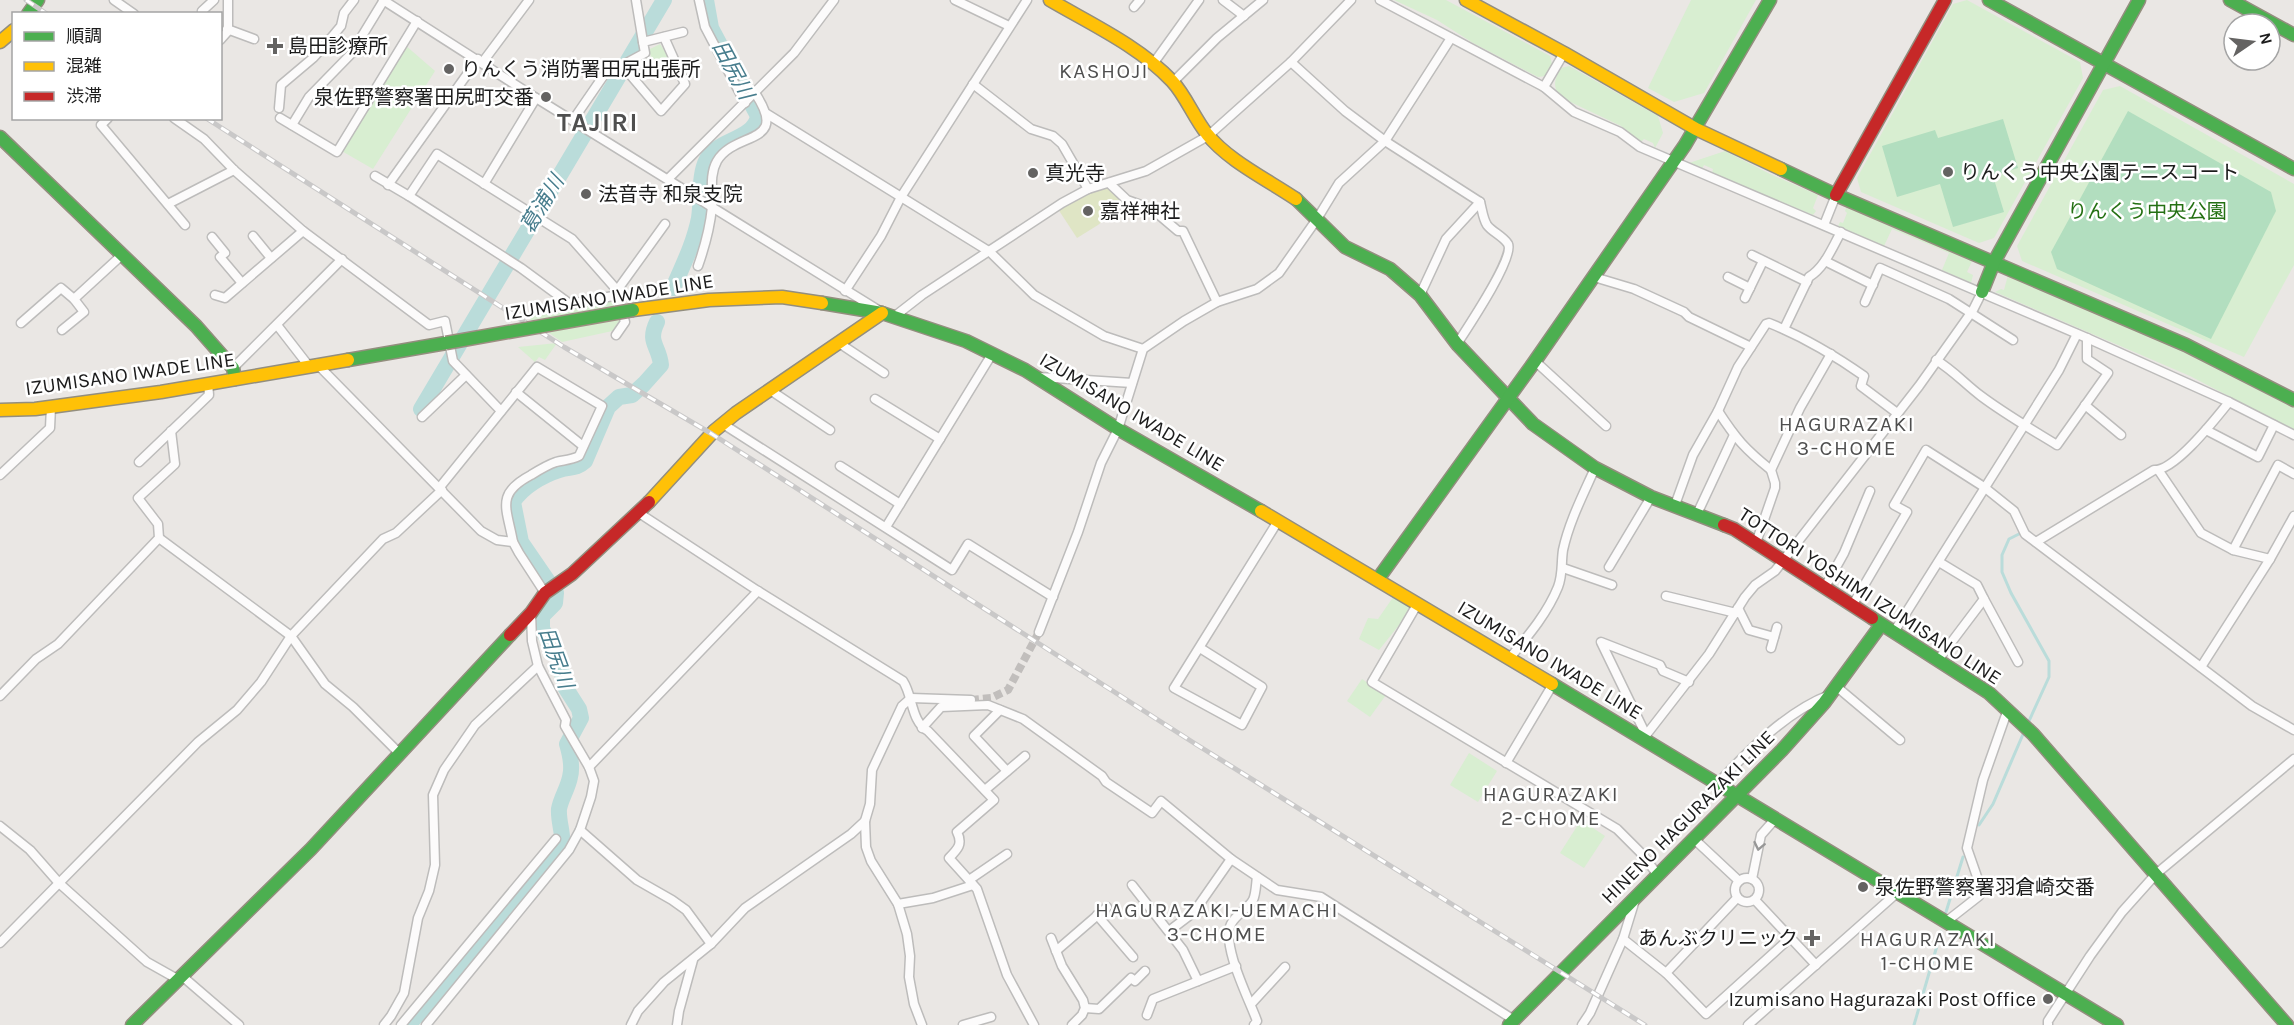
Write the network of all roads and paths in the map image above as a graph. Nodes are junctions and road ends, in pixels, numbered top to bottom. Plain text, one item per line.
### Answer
1 (115, 0) edge
2 (214, 0) edge
3 (228, 0) edge
4 (354, 0) edge
5 (383, 0) edge
6 (529, 0) edge
7 (636, 0) edge
8 (699, 0) edge
9 (834, 0) edge
10 (955, 0) edge
11 (1027, 0) edge
12 (1199, 0) edge
13 (1223, 0) edge
14 (1263, 0) edge
15 (1351, 0) edge
16 (1380, 0) edge
17 (1770, 0) edge
18 (1945, 0) edge
19 (1989, 0) edge
20 (2139, 0) edge
21 (2230, 0) edge
22 (1054, 1) edge
23 (1473, 2) edge
24 (202, 11) dead end
25 (131, 12) edge
26 (1244, 16) junction
27 (417, 21) junction
28 (1009, 26) junction
29 (228, 29) junction
30 (12, 32) edge
31 (683, 32) dead end
32 (2294, 35) edge
33 (222, 37) edge
34 (664, 37) junction
35 (1452, 38) junction
36 (254, 39) dead end
37 (0, 42) edge
38 (643, 42) junction
39 (1564, 53) junction
40 (480, 61) junction
41 (1291, 62) junction
42 (2103, 63) junction
43 (1153, 64) junction
44 (622, 65) junction
45 (1173, 82) junction
46 (973, 84) junction
47 (1544, 87) junction
48 (755, 93) junction
49 (536, 98) junction
50 (745, 103) junction
51 (279, 108) dead end
52 (767, 114) junction
53 (280, 118) dead end
54 (106, 120) edge
55 (177, 120) edge
56 (573, 120) junction
57 (292, 125) junction
58 (1696, 129) junction
59 (1208, 136) junction
60 (0, 137) edge
61 (1385, 141) junction
62 (1674, 161) junction
63 (2292, 164) edge
64 (234, 170) junction
65 (375, 176) dead end
66 (668, 179) junction
67 (1109, 183) junction
68 (484, 184) junction
69 (388, 185) junction
70 (1088, 189) junction
71 (1836, 195) junction
72 (409, 196) junction
73 (902, 197) junction
74 (1480, 202) junction
75 (168, 204) junction
76 (712, 207) junction
77 (1317, 219) junction
78 (665, 224) dead end
79 (185, 225) dead end
80 (1824, 225) junction
81 (303, 231) junction
82 (1841, 232) junction
83 (253, 236) dead end
84 (212, 237) dead end
85 (990, 252) junction
86 (123, 254) junction
87 (1752, 255) dead end
88 (272, 258) junction
89 (342, 259) junction
90 (1763, 261) junction
91 (1825, 261) junction
92 (1994, 262) junction
93 (698, 266) dead end
94 (1594, 277) junction
95 (1728, 277) dead end
96 (1807, 282) junction
97 (242, 283) junction
98 (1873, 285) junction
99 (1750, 288) junction
100 (616, 289) junction
101 (845, 291) junction
102 (1982, 292) junction
103 (215, 295) dead end
104 (1420, 295) junction
105 (1745, 298) dead end
106 (74, 299) junction
107 (1217, 302) junction
108 (1865, 302) dead end
109 (1972, 312) junction
110 (889, 314) junction
111 (21, 323) dead end
112 (277, 325) junction
113 (1784, 329) junction
114 (62, 330) dead end
115 (2077, 334) junction
116 (616, 335) dead end
117 (2087, 338) junction
118 (2013, 340) dead end
119 (839, 343) junction
120 (1457, 344) junction
121 (1751, 346) junction
122 (1143, 350) junction
123 (992, 354) junction
124 (1832, 354) junction
125 (1936, 360) junction
126 (1535, 362) junction
127 (313, 365) junction
128 (234, 374) junction
129 (884, 374) dead end
130 (466, 375) junction
131 (1035, 377) junction
132 (208, 383) junction
133 (1132, 383) junction
134 (770, 390) junction
135 (516, 392) junction
136 (1508, 398) junction
137 (875, 399) dead end
138 (2294, 400) edge
139 (2229, 402) junction
140 (2085, 405) junction
141 (51, 407) junction
142 (0, 410) edge
143 (501, 411) junction
144 (1718, 411) junction
145 (1897, 412) junction
146 (422, 417) dead end
147 (723, 424) junction
148 (2025, 424) junction
149 (2274, 425) junction
150 (1606, 426) dead end
151 (1118, 429) junction
152 (830, 430) dead end
153 (2206, 430) junction
154 (171, 431) junction
155 (1734, 435) junction
156 (2121, 435) dead end
157 (2294, 435) edge
158 (940, 439) junction
159 (583, 446) junction
160 (139, 462) dead end
161 (840, 465) dead end
162 (1595, 468) junction
163 (1771, 470) junction
164 (2159, 471) junction
165 (2294, 474) edge
166 (0, 475) edge
167 (1984, 487) junction
168 (441, 489) junction
169 (1870, 491) dead end
170 (1651, 497) junction
171 (900, 504) junction
172 (1676, 505) junction
173 (639, 513) junction
174 (1697, 514) junction
175 (2294, 516) edge
176 (1278, 521) junction
177 (886, 527) junction
178 (159, 538) junction
179 (513, 542) junction
180 (2036, 542) junction
181 (1756, 543) junction
182 (2233, 550) junction
183 (1783, 559) junction
184 (2270, 559) junction
185 (1939, 562) junction
186 (1609, 567) dead end
187 (1563, 568) junction
188 (1378, 579) junction
189 (1612, 585) dead end
190 (1825, 587) junction
191 (547, 591) junction
192 (758, 591) junction
193 (1666, 596) dead end
194 (1053, 597) junction
195 (1984, 598) junction
196 (1418, 603) junction
197 (1852, 606) junction
198 (1737, 610) junction
199 (531, 613) junction
200 (1881, 625) junction
201 (1777, 627) dead end
202 (1039, 632) tunnel mouth
203 (1894, 633) junction
204 (291, 636) junction
205 (1774, 637) junction
206 (1200, 648) junction
207 (1771, 648) dead end
208 (1509, 659) junction
209 (1938, 660) junction
210 (2018, 662) dead end
211 (538, 666) junction
212 (2201, 667) junction
213 (1689, 682) junction
214 (1553, 684) junction
215 (1834, 690) junction
216 (0, 696) edge
217 (911, 698) junction
218 (971, 700) tunnel mouth
219 (1000, 710) junction
220 (2008, 710) junction
221 (922, 728) junction
222 (2294, 730) edge
223 (1645, 737) junction
224 (1900, 740) dead end
225 (400, 754) junction
226 (1025, 756) dead end
227 (2294, 759) edge
228 (1506, 763) junction
229 (589, 767) junction
230 (1007, 771) junction
231 (1718, 783) junction
232 (985, 790) junction
233 (1737, 795) junction
234 (1776, 818) junction
235 (865, 822) junction
236 (0, 826) edge
237 (580, 830) junction
238 (1693, 838) junction
239 (556, 839) dead end
240 (1007, 854) dead end
241 (1231, 859) junction
242 (2156, 874) junction
243 (1658, 875) junction
244 (1257, 877) junction
245 (1752, 879) junction
246 (1739, 881) junction
247 (971, 882) junction
248 (59, 884) junction
249 (1132, 885) dead end
250 (1898, 892) junction
251 (1636, 896) junction
252 (1737, 898) junction
253 (1755, 900) junction
254 (898, 904) junction
255 (1107, 907) dead end
256 (1097, 915) junction
257 (1947, 921) junction
258 (1169, 931) junction
259 (1051, 938) dead end
260 (1790, 938) junction
261 (1623, 939) junction
262 (0, 943) edge
263 (711, 944) junction
264 (1056, 951) junction
265 (1133, 957) dead end
266 (693, 960) junction
267 (1816, 965) junction
268 (1236, 966) junction
269 (1285, 967) dead end
270 (1144, 971) dead end
271 (1666, 973) junction
272 (181, 978) junction
273 (1198, 981) junction
274 (2065, 994) junction
275 (1251, 1004) junction
276 (1085, 1008) junction
277 (1147, 1015) dead end
278 (991, 1017) dead end
279 (1512, 1022) edge
280 (1076, 1023) edge
281 (132, 1025) edge
282 (239, 1025) edge
283 (384, 1025) edge
284 (401, 1025) edge
285 (426, 1025) edge
286 (631, 1025) edge
287 (677, 1025) edge
288 (922, 1025) edge
289 (963, 1025) edge
290 (1034, 1025) edge
291 (1254, 1025) edge
292 (1582, 1025) edge
293 (1748, 1025) edge
294 (2048, 1025) edge
295 (2117, 1025) edge
296 (2287, 1025) edge

1 - 25 street
2 - 24 street
3 - 29 street
4 - 51 street
5 - 27 street
5 - 57 street
6 - 40 street
7 - 38 street
8 - 50 street
9 - 48 street
10 - 28 street
11 - 28 street
12 - 43 street
13 - 26 street
14 - 26 street
15 - 41 street
16 - 35 street
17 - 58 main road
18 - 71 main road
19 - 42 main road
20 - 42 main road
21 - 32 main road
22 - 43 main road, TOTTORI YOSHIMI IZUMISANO LINE
23 - 39 main road
26 - 45 street
27 - 40 street
27 - 57 street
28 - 46 street
29 - 33 street
29 - 36 street
30 - 37 main road
31 - 34 street
34 - 38 street
34 - 44 street
35 - 47 street
35 - 61 street
38 - 44 street
39 - 47 street
39 - 58 main road
40 - 49 street
40 - 69 street
41 - 59 street
41 - 61 street
42 - 63 main road
42 - 92 main road
43 - 45 main road, TOTTORI YOSHIMI IZUMISANO LINE
44 - 56 street
45 - 59 main road, TOTTORI YOSHIMI IZUMISANO LINE
46 - 70 street
46 - 73 street
47 - 62 street
48 - 50 street
48 - 52 street
49 - 56 street
49 - 68 street
50 - 66 street
52 - 73 street
52 - 76 street
53 - 57 street
54 - 75 street
55 - 64 street
56 - 66 street
58 - 62 main road
58 - 71 main road
59 - 67 street
59 - 77 main road, TOTTORI YOSHIMI IZUMISANO LINE
60 - 86 main road
61 - 74 street
61 - 77 street
62 - 80 street
62 - 94 main road
64 - 75 street
64 - 81 street
65 - 69 street
66 - 76 street
67 - 70 street
67 - 107 street
68 - 72 street
68 - 100 street
69 - 72 street
70 - 85 street
71 - 80 street
71 - 92 main road
72 - 100 street
73 - 85 street
73 - 101 street
74 - 104 street
74 - 120 street
75 - 79 street
76 - 93 street
76 - 101 street
77 - 104 main road, TOTTORI YOSHIMI IZUMISANO LINE
77 - 107 street
78 - 100 street
80 - 82 street
81 - 88 street
81 - 89 street
82 - 91 street
82 - 102 street
83 - 88 street
84 - 97 street
85 - 110 street
85 - 122 street
86 - 106 street
86 - 128 main road
87 - 90 street
88 - 97 street
89 - 112 street
89 - 130 street
90 - 96 street
90 - 99 street
91 - 96 street
91 - 98 street
92 - 102 main road
92 - 138 main road
94 - 121 street
94 - 126 main road
95 - 99 street
96 - 113 street
97 - 103 street
98 - 108 street
98 - 109 street
99 - 105 street
100 - 116 street
101 - 110 street
102 - 109 street
102 - 115 street
104 - 120 main road, TOTTORI YOSHIMI IZUMISANO LINE
106 - 111 street
106 - 114 street
107 - 122 street
109 - 118 street
109 - 125 street
110 - 119 main road
110 - 123 main road, IZUMISANO IWADE LINE
110 - 127 main road, IZUMISANO IWADE LINE, bridge
112 - 127 street
112 - 128 street
113 - 121 street
113 - 124 street
115 - 117 street
115 - 148 street
117 - 139 street
117 - 140 street
119 - 129 street
119 - 134 main road
120 - 136 main road, TOTTORI YOSHIMI IZUMISANO LINE
121 - 144 street
122 - 133 street
123 - 131 main road, IZUMISANO IWADE LINE
123 - 158 street
124 - 145 street
124 - 163 street
125 - 145 street
125 - 148 street
126 - 136 main road
126 - 150 street
127 - 128 main road, IZUMISANO IWADE LINE
127 - 168 street
128 - 132 main road, IZUMISANO IWADE LINE
130 - 143 street
130 - 146 street
131 - 133 street
131 - 151 main road, IZUMISANO IWADE LINE
132 - 141 main road, IZUMISANO IWADE LINE
132 - 154 street
133 - 151 street
134 - 147 main road
134 - 152 street
135 - 143 street
135 - 159 street
135 - 159 street
136 - 162 main road, TOTTORI YOSHIMI IZUMISANO LINE
136 - 188 main road
137 - 158 street
139 - 149 street
139 - 153 street
140 - 148 street
140 - 156 street
141 - 142 main road, IZUMISANO IWADE LINE
141 - 166 street
143 - 168 street
144 - 155 street
144 - 172 street
145 - 183 street
147 - 173 main road
147 - 177 street
148 - 167 street
149 - 153 street
149 - 157 street
151 - 176 main road, IZUMISANO IWADE LINE
151 - 194 street
153 - 164 street
154 - 160 street
154 - 178 street
155 - 163 street
155 - 174 street
158 - 171 street
159 - 179 street
161 - 171 street
162 - 170 main road, TOTTORI YOSHIMI IZUMISANO LINE
162 - 187 street
163 - 181 street
164 - 180 street
164 - 182 street
165 - 182 street
167 - 180 street
167 - 185 street
167 - 197 street
168 - 179 street
168 - 204 street
169 - 190 street
170 - 172 main road, TOTTORI YOSHIMI IZUMISANO LINE
170 - 186 street
171 - 177 street
172 - 174 main road, TOTTORI YOSHIMI IZUMISANO LINE
173 - 191 main road
173 - 192 street
174 - 181 main road, TOTTORI YOSHIMI IZUMISANO LINE
175 - 184 street
176 - 188 main road, IZUMISANO IWADE LINE
176 - 206 street
177 - 194 street
178 - 204 street
178 - 216 street
179 - 191 street
180 - 212 street
181 - 183 main road, TOTTORI YOSHIMI IZUMISANO LINE
182 - 184 street
183 - 190 main road, TOTTORI YOSHIMI IZUMISANO LINE
183 - 198 street
184 - 212 street
185 - 195 street
185 - 203 street
187 - 189 street
187 - 208 street
188 - 196 main road, IZUMISANO IWADE LINE
190 - 197 main road, TOTTORI YOSHIMI IZUMISANO LINE
191 - 199 main road
192 - 217 street
192 - 229 street
193 - 198 street
194 - 202 street
195 - 209 street
195 - 210 street
196 - 208 main road, IZUMISANO IWADE LINE
196 - 228 street
197 - 200 main road, TOTTORI YOSHIMI IZUMISANO LINE
198 - 205 street
198 - 213 street
199 - 211 street
199 - 225 main road
200 - 203 main road, TOTTORI YOSHIMI IZUMISANO LINE
200 - 215 main road, HINENO HAGURAZAKI LINE
201 - 205 street
203 - 209 main road, TOTTORI YOSHIMI IZUMISANO LINE
204 - 225 street
204 - 248 street
205 - 207 street
206 - 206 street
208 - 214 main road, IZUMISANO IWADE LINE
209 - 220 main road, TOTTORI YOSHIMI IZUMISANO LINE
211 - 229 street
211 - 283 street
212 - 222 street
213 - 223 street
213 - 223 street
214 - 223 main road, IZUMISANO IWADE LINE
214 - 228 street
215 - 224 street
215 - 231 street
215 - 233 main road, HINENO HAGURAZAKI LINE
217 - 218 street
217 - 221 street
217 - 235 street
219 - 221 street
219 - 230 street
219 - 241 street
220 - 242 main road, TOTTORI YOSHIMI IZUMISANO LINE
220 - 257 street
221 - 232 street
223 - 231 main road, IZUMISANO IWADE LINE
225 - 272 main road
226 - 230 street
227 - 242 street
228 - 243 street
229 - 237 street
230 - 232 street
231 - 233 main road, IZUMISANO IWADE LINE
232 - 247 street
233 - 234 main road, IZUMISANO IWADE LINE
233 - 238 main road, HINENO HAGURAZAKI LINE
234 -> 245 street
234 - 250 main road, IZUMISANO IWADE LINE
235 - 254 street
235 - 263 street
236 - 248 street
237 - 263 street
237 - 285 street
238 - 243 main road, HINENO HAGURAZAKI LINE
238 - 246 street
239 - 284 street
240 - 247 street
241 - 244 street
241 - 258 street
242 - 274 street
242 - 296 main road, TOTTORI YOSHIMI IZUMISANO LINE
243 - 251 main road, HINENO HAGURAZAKI LINE
244 - 268 street
244 - 279 street
245 - 246 street
245 - 253 street
246 - 252 street
247 - 254 street
247 - 290 street
248 - 262 street
248 - 272 street
249 - 258 street
250 - 257 main road, IZUMISANO IWADE LINE
250 - 267 street
251 - 261 street
251 - 279 main road, HINENO HAGURAZAKI LINE
252 - 253 street
252 - 271 street
253 - 260 street
254 - 288 street
255 - 256 street
256 - 264 street
256 - 265 street
257 - 274 main road, IZUMISANO IWADE LINE
258 - 273 street
259 - 264 street
260 - 267 street
260 - 271 street
261 - 271 street
261 - 292 street
263 - 266 street
264 - 276 street
266 - 286 street
266 - 287 street
267 - 293 street
268 - 273 street
268 - 275 street
269 - 275 street
270 - 276 street
272 - 281 main road
272 - 282 street
273 - 277 street
274 - 294 street
274 - 295 main road, IZUMISANO IWADE LINE
275 - 291 street
276 - 280 street
278 - 289 street

